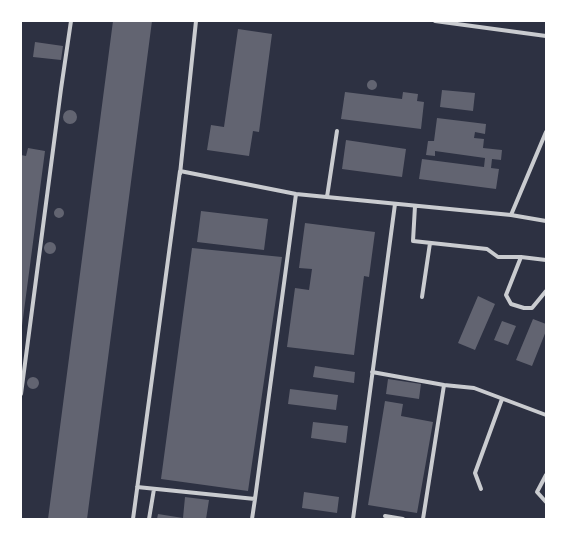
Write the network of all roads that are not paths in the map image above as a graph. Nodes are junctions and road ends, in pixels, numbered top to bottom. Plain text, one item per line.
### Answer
1 (71, 21) edge
2 (196, 21) edge
3 (435, 21) edge
4 (546, 36) edge
5 (337, 131) dead end
6 (546, 132) edge
7 (179, 182) junction
8 (296, 194) junction
9 (327, 197) junction
10 (395, 204) junction
11 (415, 206) junction
12 (511, 215) junction
13 (546, 221) edge
14 (430, 243) junction
15 (521, 257) junction
16 (546, 260) edge
17 (546, 291) edge
18 (422, 297) dead end
19 (372, 372) junction
20 (444, 385) junction
21 (21, 394) edge
22 (502, 399) junction
23 (546, 415) edge
24 (546, 475) edge
25 (137, 487) junction
26 (154, 489) junction
27 (481, 489) dead end
28 (254, 500) junction
29 (546, 502) edge
30 (385, 516) dead end
31 (132, 519) edge
32 (150, 519) edge
33 (252, 519) edge
34 (353, 519) edge
35 (403, 519) edge
36 (423, 519) edge

1 - 21 street
2 - 7 street
3 - 4 street
5 - 9 street
6 - 12 street
7 - 8 street
7 - 25 street
8 - 9 street
8 - 28 street
9 - 10 street
10 - 11 street
10 - 19 street
11 - 12 street
11 - 14 street
12 - 13 street
14 - 15 street
14 - 18 street
15 - 16 street
15 - 17 street
19 - 20 street
19 - 34 street
20 - 22 street
20 - 36 street
22 - 23 street
22 - 27 street
24 - 29 street
25 - 26 street
25 - 31 street
26 - 28 street
26 - 32 street
28 - 33 street
30 - 35 street

